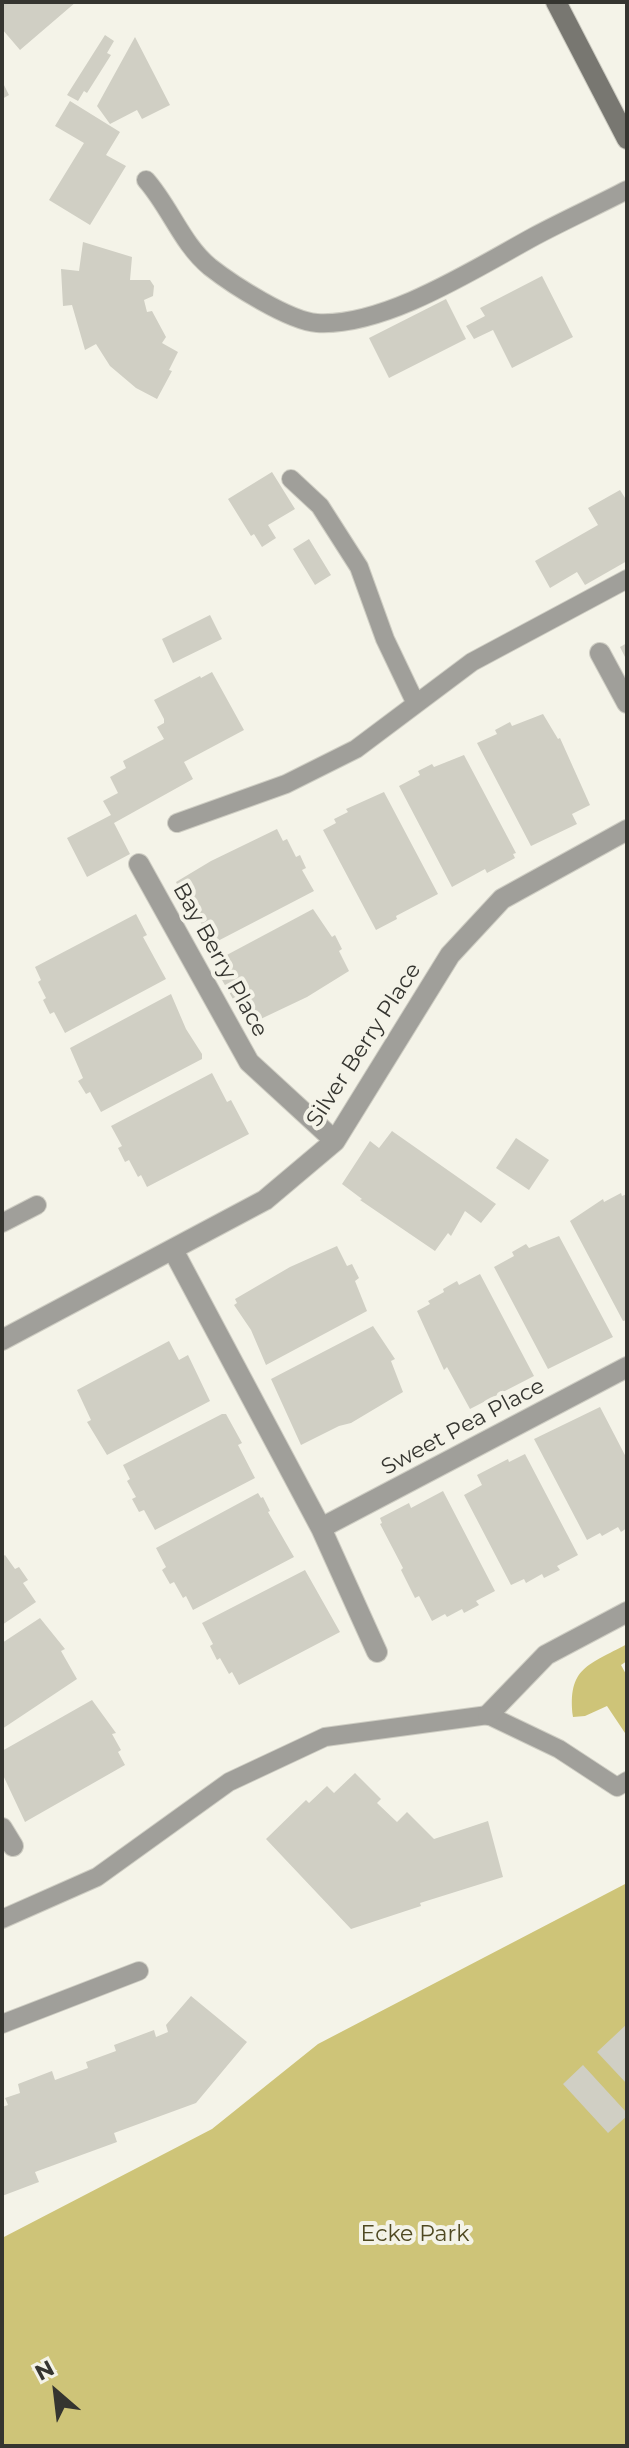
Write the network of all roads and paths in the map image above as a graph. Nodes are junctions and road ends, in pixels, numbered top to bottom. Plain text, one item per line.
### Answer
1 (556, 2) edge
2 (627, 139) edge
3 (146, 180) dead end
4 (627, 190) edge
5 (291, 479) dead end
6 (627, 579) edge
7 (600, 653) dead end
8 (627, 703) edge
9 (416, 704) junction
10 (177, 823) dead end
11 (627, 830) edge
12 (139, 864) dead end
13 (335, 1141) junction
14 (37, 1205) dead end
15 (2, 1223) edge
16 (173, 1250) junction
17 (2, 1340) edge
18 (627, 1367) edge
19 (321, 1528) junction
20 (627, 1612) edge
21 (377, 1652) dead end
22 (488, 1715) junction
23 (627, 1781) edge
24 (2, 1828) edge
25 (13, 1846) dead end
26 (2, 1919) edge
27 (139, 1971) dead end
28 (2, 2024) edge

1 - 2 street
3 - 4 lane
5 - 9 lane
6 - 9 lane
7 - 8 street
9 - 10 lane
11 - 13 street, Silver Berry Place
12 - 13 street, Bay Berry Place
13 - 16 street, Silver Berry Place
14 - 15 lane
16 - 17 street, Silver Berry Place
16 - 19 street
18 - 19 street, Sweet Pea Place
19 - 21 street
20 - 22 street
22 - 23 lane
22 - 26 lane
24 - 25 street
27 - 28 lane

